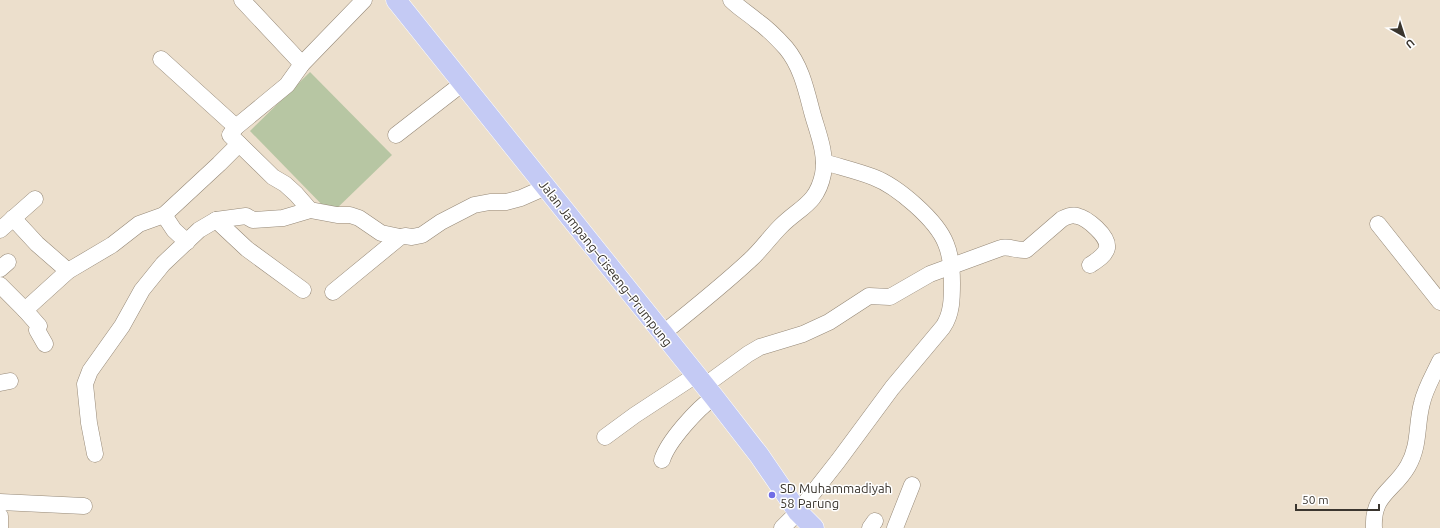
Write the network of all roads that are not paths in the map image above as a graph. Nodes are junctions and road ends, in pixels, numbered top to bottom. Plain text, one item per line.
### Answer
1 (242, 0) edge
2 (364, 0) edge
3 (396, 0) edge
4 (731, 0) edge
5 (161, 60) dead end
6 (302, 64) junction
7 (464, 84) junction
8 (236, 127) junction
9 (396, 134) dead end
10 (239, 144) junction
11 (824, 162) junction
12 (546, 187) junction
13 (35, 199) dead end
14 (310, 210) junction
15 (164, 215) junction
16 (13, 218) junction
17 (216, 220) junction
18 (1378, 224) dead end
19 (0, 230) edge
20 (400, 237) junction
21 (187, 242) junction
22 (1090, 265) dead end
23 (952, 267) junction
24 (68, 271) junction
25 (0, 285) edge
26 (303, 290) dead end
27 (333, 292) dead end
28 (1440, 302) edge
29 (24, 310) junction
30 (662, 334) junction
31 (45, 344) dead end
32 (1440, 361) edge
33 (704, 386) junction
34 (605, 437) dead end
35 (95, 454) dead end
36 (662, 460) dead end
37 (912, 485) dead end
38 (0, 502) edge
39 (84, 506) dead end
40 (798, 512) junction
41 (0, 516) edge
42 (0, 528) edge
43 (782, 528) edge
44 (814, 528) edge
45 (895, 528) edge
46 (1374, 528) edge

1 - 6 street
2 - 6 street
3 - 7 main road, Jalan Jampang–Ciseeng–Prumpung
4 - 11 street
5 - 8 street
6 - 8 street
7 - 9 street
7 - 12 main road, Jalan Jampang–Ciseeng–Prumpung
8 - 10 street
10 - 14 street
10 - 15 street
11 - 23 street
11 - 30 street
12 - 20 street
12 - 30 main road, Jalan Jampang–Ciseeng–Prumpung
13 - 16 street
14 - 17 street
14 - 20 street
15 - 21 street
15 - 24 street
16 - 19 street
16 - 24 street
17 - 21 street
17 - 26 street
18 - 28 street
20 - 27 street
21 - 35 street
22 - 23 street
23 - 33 street
23 - 40 street
24 - 29 street
25 - 29 street
29 - 31 street
30 - 33 main road, Jalan Jampang–Ciseeng–Prumpung
32 - 46 street
33 - 34 street
33 - 36 street
33 - 40 main road, Jalan Jampang–Ciseeng–Prumpung
37 - 45 street
38 - 39 street
40 - 43 street
40 - 44 main road, Jalan Jampang–Ciseeng–Prumpung
41 - 42 street

